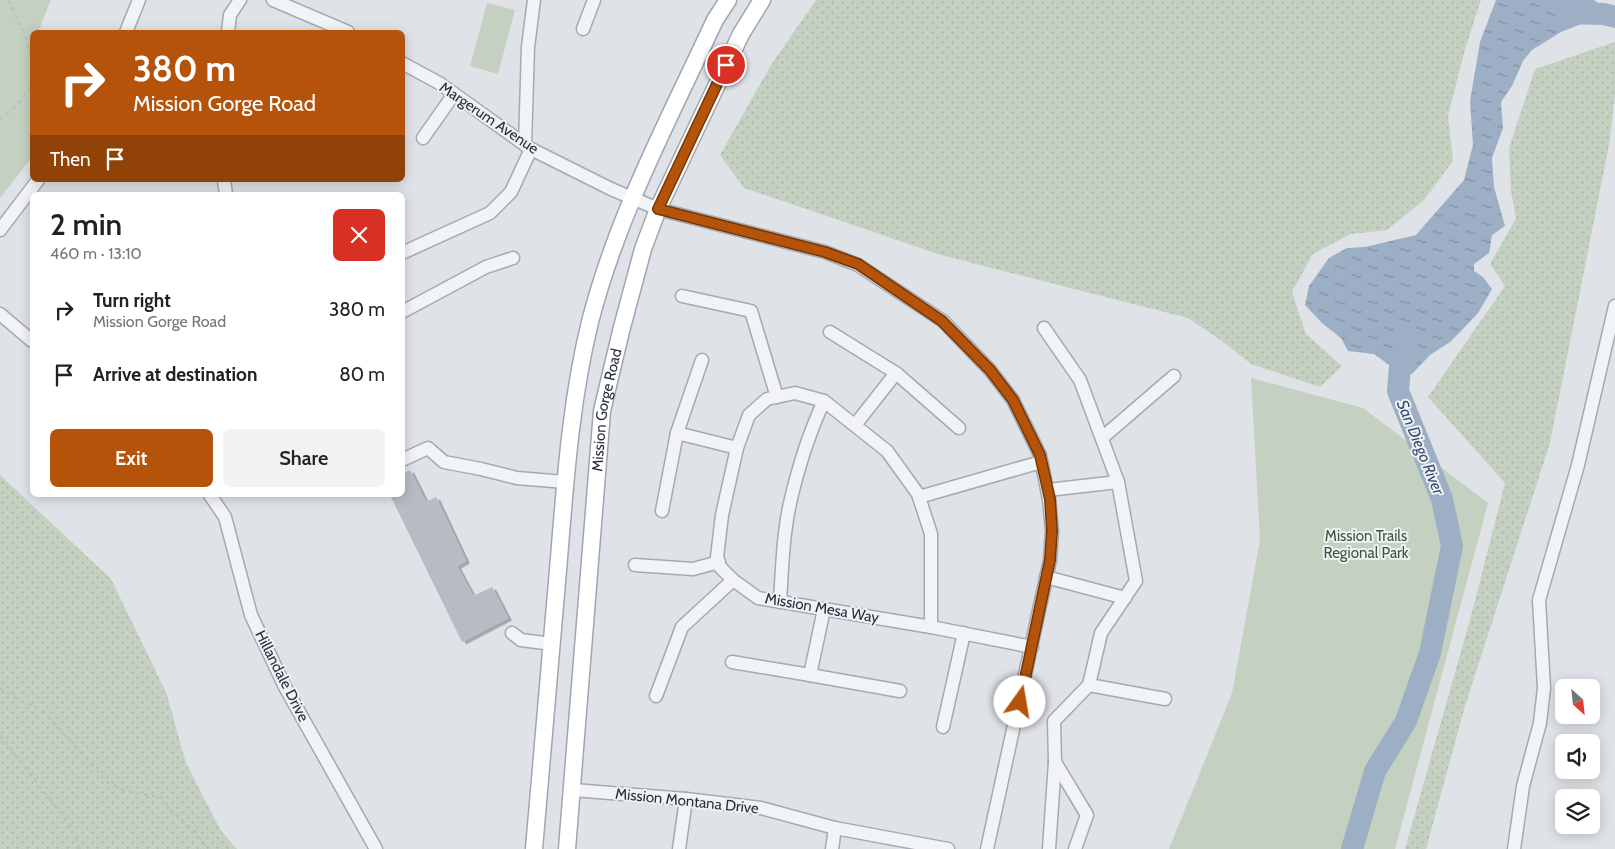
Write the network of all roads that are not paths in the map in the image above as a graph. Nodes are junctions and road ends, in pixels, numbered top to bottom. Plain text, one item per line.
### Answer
1 (138, 0) edge
2 (240, 0) edge
3 (273, 0) edge
4 (534, 0) edge
5 (594, 0) edge
6 (728, 0) edge
7 (762, 0) edge
8 (583, 29) dead end
9 (127, 30) edge
10 (228, 30) edge
11 (343, 30) edge
12 (405, 65) edge
13 (454, 94) junction
14 (423, 138) dead end
15 (528, 147) junction
16 (36, 182) edge
17 (632, 199) junction
18 (658, 209) junction
19 (0, 230) edge
20 (405, 252) edge
21 (513, 258) dead end
22 (682, 296) dead end
23 (1615, 306) edge
24 (405, 310) edge
25 (0, 314) edge
26 (1044, 328) dead end
27 (830, 332) dead end
28 (30, 339) edge
29 (702, 360) dead end
30 (896, 373) junction
31 (1174, 376) dead end
32 (777, 397) junction
33 (824, 401) junction
34 (855, 425) junction
35 (959, 428) dead end
36 (677, 433) junction
37 (1102, 438) junction
38 (737, 448) junction
39 (405, 459) edge
40 (1041, 462) junction
41 (565, 482) junction
42 (1118, 482) junction
43 (1048, 490) junction
44 (211, 497) edge
45 (919, 497) junction
46 (662, 511) dead end
47 (719, 562) junction
48 (635, 565) dead end
49 (1046, 576) junction
50 (733, 580) junction
51 (1124, 598) junction
52 (780, 602) junction
53 (824, 609) junction
54 (931, 627) junction
55 (512, 633) dead end
56 (964, 633) junction
57 (552, 644) junction
58 (1032, 647) junction
59 (732, 662) dead end
60 (810, 675) junction
61 (1089, 685) junction
62 (900, 690) dead end
63 (656, 696) dead end
64 (1165, 699) dead end
65 (943, 727) dead end
66 (1055, 762) junction
67 (573, 790) junction
68 (686, 798) junction
69 (835, 828) junction
70 (376, 849) edge
71 (534, 849) edge
72 (567, 849) edge
73 (679, 849) edge
74 (832, 849) edge
75 (948, 849) edge
76 (987, 849) edge
77 (1049, 849) edge
78 (1075, 849) edge
79 (1514, 849) edge

1 - 9 street
2 - 10 street
3 - 11 street
4 - 15 street
5 - 8 street
6 - 17 main road, Mission Gorge Road
7 - 18 main road, Mission Gorge Road
12 - 13 street, Margerum Avenue
13 - 14 street
13 - 15 street, Margerum Avenue
15 - 17 street, Margerum Avenue
15 - 20 street
16 - 19 street
17 - 18 street, Margerum Avenue
17 - 41 main road, Mission Gorge Road
18 - 40 street, Margerum Avenue
18 - 67 main road, Mission Gorge Road
21 - 24 street
22 - 32 street
23 - 79 street
25 - 28 street
26 - 37 street
27 - 30 street
29 - 36 street
30 - 34 street
30 - 35 street
31 - 37 street
32 - 33 street
32 - 38 street
33 - 34 street
33 - 52 street
34 - 45 street
36 - 38 street
36 - 46 street
37 - 42 street
38 - 47 street
39 - 41 street
40 - 43 street, Margerum Avenue
40 - 45 street
41 - 57 main road, Mission Gorge Road
42 - 43 street
42 - 51 street
43 - 49 street, Margerum Avenue
44 - 70 street, Hillandale Drive
45 - 54 street
47 - 48 street
47 - 50 street, Mission Mesa Way
49 - 51 street
49 - 58 street, Margerum Avenue
50 - 52 street, Mission Mesa Way
50 - 63 street
51 - 61 street
52 - 53 street, Mission Mesa Way
53 - 54 street, Mission Mesa Way
53 - 60 street
54 - 56 street, Mission Mesa Way
55 - 57 street
56 - 58 street, Mission Mesa Way
56 - 65 street
57 - 71 main road, Mission Gorge Road
58 - 76 street, Margerum Avenue
59 - 60 street
60 - 62 street
61 - 64 street
61 - 66 street
66 - 77 street
66 - 78 street
67 - 68 street, Mission Montana Drive
67 - 72 main road, Mission Gorge Road
68 - 69 street, Mission Montana Drive
68 - 73 street
69 - 74 street
69 - 75 street, Mission Montana Drive

